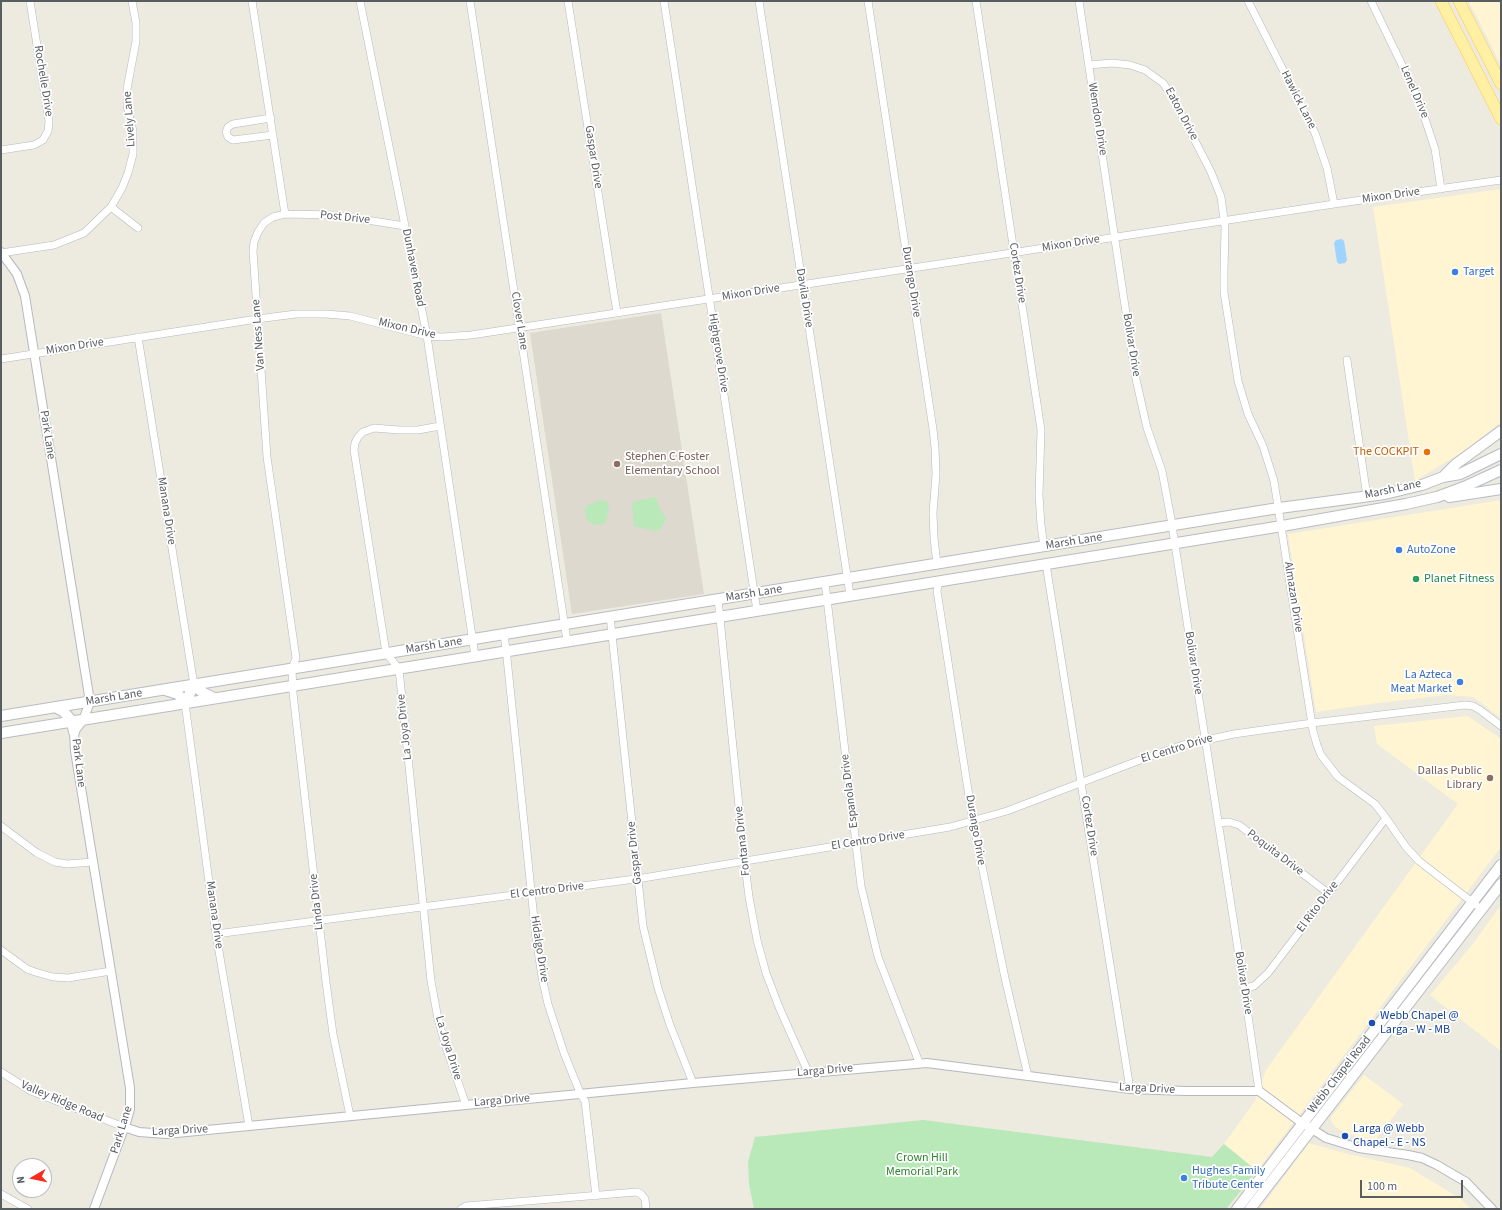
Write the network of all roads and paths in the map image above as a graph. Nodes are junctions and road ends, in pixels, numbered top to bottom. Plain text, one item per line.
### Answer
1 (30, 1) edge
2 (132, 1) edge
3 (252, 1) edge
4 (360, 1) edge
5 (470, 1) edge
6 (568, 1) edge
7 (664, 1) edge
8 (759, 1) edge
9 (868, 1) edge
10 (976, 1) edge
11 (1079, 1) edge
12 (1248, 1) edge
13 (1371, 1) edge
14 (1441, 1) edge
15 (1459, 1) edge
16 (1474, 31) junction
17 (1460, 38) junction
18 (1089, 65) junction
19 (1501, 84) edge
20 (271, 118) junction
21 (1501, 119) edge
22 (273, 135) junction
23 (1, 150) edge
24 (1501, 180) edge
25 (1442, 188) junction
26 (1334, 204) junction
27 (111, 207) junction
28 (285, 214) junction
29 (1225, 221) junction
30 (405, 226) junction
31 (138, 228) dead end
32 (1115, 237) junction
33 (1, 252) edge
34 (1014, 253) junction
35 (909, 269) junction
36 (802, 285) junction
37 (710, 299) junction
38 (617, 313) junction
39 (257, 319) junction
40 (520, 328) junction
41 (427, 336) junction
42 (138, 337) junction
43 (34, 353) junction
44 (1, 359) edge
45 (1347, 360) dead end
46 (440, 426) junction
47 (1501, 431) edge
48 (1501, 454) edge
49 (1501, 470) edge
50 (1443, 477) junction
51 (1501, 489) edge
52 (1367, 497) junction
53 (1437, 497) junction
54 (1279, 508) junction
55 (1369, 509) junction
56 (1172, 526) junction
57 (1282, 526) junction
58 (1174, 543) junction
59 (1044, 547) junction
60 (937, 564) junction
61 (1046, 564) junction
62 (848, 578) junction
63 (939, 581) junction
64 (825, 582) junction
65 (754, 594) junction
66 (850, 596) junction
67 (827, 599) junction
68 (718, 600) junction
69 (757, 611) junction
70 (610, 616) junction
71 (720, 616) junction
72 (564, 624) junction
73 (504, 634) junction
74 (613, 634) junction
75 (473, 639) junction
76 (567, 641) junction
77 (507, 651) junction
78 (386, 653) junction
79 (475, 656) junction
80 (399, 668) junction
81 (292, 669) junction
82 (194, 684) junction
83 (293, 686) junction
84 (165, 690) junction
85 (214, 698) junction
86 (90, 702) junction
87 (185, 703) junction
88 (55, 707) junction
89 (1, 716) edge
90 (109, 716) junction
91 (83, 720) junction
92 (1312, 723) junction
93 (73, 726) junction
94 (1501, 726) edge
95 (2, 732) edge
96 (1205, 739) junction
97 (1082, 783) junction
98 (1386, 818) junction
99 (972, 822) junction
100 (1218, 823) junction
101 (1, 826) edge
102 (856, 844) junction
103 (93, 862) junction
104 (745, 862) junction
105 (1501, 865) edge
106 (638, 879) junction
107 (1501, 884) edge
108 (531, 893) junction
109 (1328, 893) junction
110 (1472, 902) junction
111 (423, 908) junction
112 (1481, 909) junction
113 (319, 921) junction
114 (216, 934) junction
115 (1, 950) edge
116 (111, 971) junction
117 (1244, 988) junction
118 (1371, 1034) junction
119 (1381, 1041) junction
120 (918, 1062) junction
121 (1, 1072) edge
122 (808, 1072) junction
123 (1028, 1076) junction
124 (694, 1083) junction
125 (1130, 1089) junction
126 (1259, 1091) junction
127 (581, 1094) junction
128 (466, 1105) junction
129 (350, 1116) junction
130 (1303, 1123) junction
131 (249, 1126) junction
132 (124, 1127) junction
133 (1312, 1129) junction
134 (1, 1194) edge
135 (596, 1196) junction
136 (1246, 1197) junction
137 (1253, 1206) edge
138 (28, 1209) edge
139 (94, 1209) edge
140 (461, 1209) edge
141 (646, 1209) edge
142 (1237, 1209) edge
143 (1492, 1209) edge

1 - 23 street, Rochelle Drive
2 - 27 street, Lively Lane
3 - 20 street
4 - 30 street, Dunhaven Road
5 - 40 street, Clover Lane
6 - 38 street, Gaspar Drive
7 - 37 street, Highgrove Drive
8 - 36 street, Davila Drive
9 - 35 street, Durango Drive
10 - 34 street, Cortez Drive
11 - 18 street, Wemdon Drive
12 - 26 street, Hawick Lane
13 - 25 street, Lenel Drive
14 - 17 main road
15 - 16 main road
16 - 17 main road
16 - 19 main road
17 - 21 main road
18 - 29 street, Eaton Drive
18 - 32 street, Wemdon Drive
20 - 22 street
20 - 22 street
22 - 28 street
24 - 25 street, Mixon Drive
25 - 26 street, Mixon Drive
26 - 29 street, Mixon Drive
27 - 31 street
27 - 33 street, Lively Lane
28 - 30 street, Post Drive
28 - 39 street, Van Ness Lane
29 - 32 street, Mixon Drive
29 - 54 street, Almazan Drive
30 - 41 street, Dunhaven Road
32 - 34 street, Mixon Drive
32 - 56 street, Bolivar Drive
33 - 43 street, Park Lane
34 - 35 street, Mixon Drive
34 - 59 street, Cortez Drive
35 - 36 street, Mixon Drive
35 - 60 street, Durango Drive
36 - 37 street, Mixon Drive
36 - 62 street, Davila Drive
37 - 38 street, Mixon Drive
37 - 65 street, Highgrove Drive
38 - 40 street, Mixon Drive
39 - 41 street, Mixon Drive
39 - 42 street, Mixon Drive
39 - 81 street, Van Ness Lane
40 - 41 street, Mixon Drive
40 - 72 street, Clover Lane
41 - 46 street, Dunhaven Road
42 - 43 street, Mixon Drive
42 - 82 street, Manana Drive
43 - 44 street, Mixon Drive
43 - 86 street, Park Lane
45 - 52 street
46 - 75 street, Dunhaven Road
46 - 78 street
47 - 50 main road
48 - 50 main road, Marsh Lane
49 - 53 main road, Marsh Lane
50 - 52 main road, Marsh Lane
51 - 53 main road
52 - 54 main road, Marsh Lane
52 - 55 main road
53 - 55 main road, Marsh Lane
54 - 56 main road, Marsh Lane
54 - 57 street, Almazan Drive
55 - 57 main road, Marsh Lane
56 - 58 street, Bolivar Drive
56 - 59 main road, Marsh Lane
57 - 58 main road, Marsh Lane
57 - 92 street, Almazan Drive
58 - 61 main road, Marsh Lane
58 - 96 street, Bolivar Drive
59 - 60 main road, Marsh Lane
59 - 61 main road
60 - 62 main road, Marsh Lane
60 - 63 main road
61 - 63 main road, Marsh Lane
61 - 97 street, Cortez Drive
62 - 64 main road, Marsh Lane
62 - 66 street, Davila Drive
63 - 66 main road, Marsh Lane
63 - 99 street, Durango Drive
64 - 65 main road, Marsh Lane
64 - 67 street, Espanola Drive
65 - 68 main road, Marsh Lane
65 - 69 street, Highgrove Drive
66 - 67 main road, Marsh Lane
67 - 69 main road, Marsh Lane
67 - 102 street, Espanola Drive
68 - 70 main road, Marsh Lane
68 - 71 street, Fontana Drive
69 - 71 main road, Marsh Lane
70 - 72 main road, Marsh Lane
70 - 74 street, Gaspar Drive
71 - 74 main road, Marsh Lane
71 - 104 street, Fontana Drive
72 - 73 main road, Marsh Lane
72 - 76 street, Clover Lane
73 - 75 main road, Marsh Lane
73 - 77 street, Hidalgo Drive
74 - 76 main road, Marsh Lane
74 - 106 street, Gaspar Drive
75 - 78 main road, Marsh Lane
75 - 79 street, Dunhaven Road
76 - 77 main road, Marsh Lane
77 - 79 main road, Marsh Lane
77 - 108 street, Hidalgo Drive
78 - 80 street
78 - 81 main road, Marsh Lane
79 - 80 main road, Marsh Lane
80 - 83 main road, Marsh Lane
80 - 111 street, La Joya Drive
81 - 82 main road, Marsh Lane
81 - 83 street, Van Ness Lane
82 - 84 main road, Marsh Lane
82 - 85 main road
82 - 87 main road
83 - 85 main road, Marsh Lane
83 - 113 street, Linda Drive
84 - 86 main road, Marsh Lane
84 - 87 main road
85 - 87 main road, Marsh Lane
86 - 88 main road, Marsh Lane
86 - 90 main road
86 - 91 street
87 - 90 main road, Marsh Lane
87 - 114 street, Manana Drive
88 - 89 main road, Marsh Lane
88 - 93 main road
90 - 91 main road, Marsh Lane
91 - 93 main road, Marsh Lane
92 - 94 street, El Centro Drive
92 - 96 street, El Centro Drive
92 - 98 street, Almazan Drive
93 - 95 main road, Marsh Lane
93 - 103 street, Park Lane
96 - 97 street, El Centro Drive
96 - 100 street, Bolivar Drive
97 - 99 street, El Centro Drive
97 - 125 street, Cortez Drive
98 - 109 street, El Rito Drive
98 - 110 street, Almazan Drive
99 - 102 street, El Centro Drive
99 - 123 street, Durango Drive
100 - 109 street, Poquita Drive
100 - 117 street, Bolivar Drive
101 - 103 street
102 - 104 street, El Centro Drive
102 - 120 street, Espanola Drive
103 - 116 street, Park Lane
104 - 106 street, El Centro Drive
104 - 122 street, Fontana Drive
105 - 110 main road, Webb Chapel Road
106 - 108 street, El Centro Drive
106 - 124 street, Gaspar Drive
107 - 112 main road, Webb Chapel Road
108 - 111 street, El Centro Drive
108 - 127 street, Hidalgo Drive
109 - 117 street, El Rito Drive
110 - 112 street, Almazan Drive
110 - 118 main road, Webb Chapel Road
111 - 113 street, El Centro Drive
111 - 128 street, La Joya Drive
112 - 119 main road, Webb Chapel Road
113 - 114 street, El Centro Drive
113 - 129 street, Linda Drive
114 - 131 street, Manana Drive
115 - 116 street
116 - 132 street, Park Lane
117 - 126 street, Bolivar Drive
118 - 119 main road
118 - 130 main road, Webb Chapel Road
119 - 133 main road, Webb Chapel Road
120 - 122 street, Larga Drive
120 - 123 street, Larga Drive
121 - 132 street, Valley Ridge Road
122 - 124 street, Larga Drive
123 - 125 street, Larga Drive
124 - 127 street, Larga Drive
125 - 126 street, Larga Drive
126 - 130 street
127 - 128 street, Larga Drive
127 - 135 street, Hidalgo Drive
128 - 129 street, Larga Drive
129 - 131 street, Larga Drive
130 - 133 street
130 - 136 main road, Webb Chapel Road
131 - 132 street, Larga Drive
132 - 139 street, Park Lane
133 - 137 main road, Webb Chapel Road
133 - 143 street
134 - 138 street
135 - 140 street
135 - 141 street
136 - 137 main road
136 - 142 main road, Webb Chapel Road

